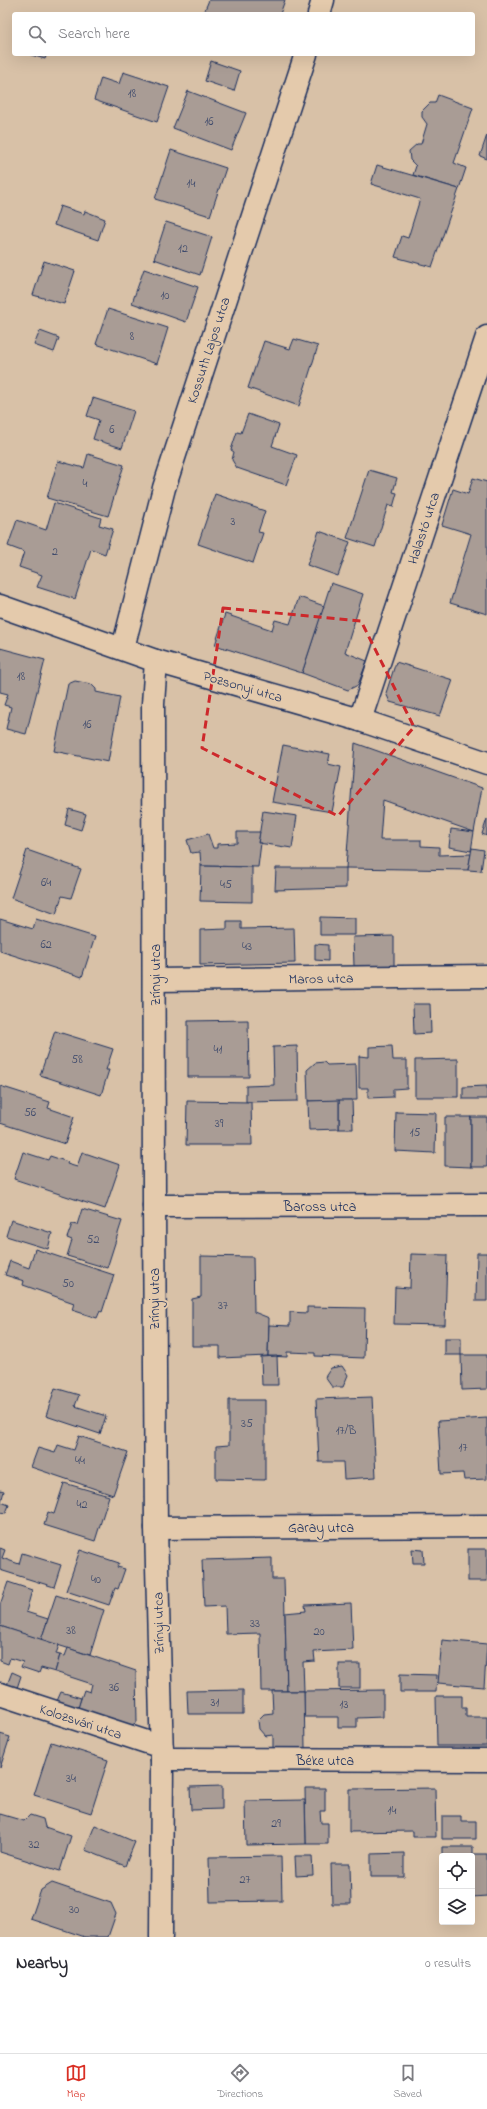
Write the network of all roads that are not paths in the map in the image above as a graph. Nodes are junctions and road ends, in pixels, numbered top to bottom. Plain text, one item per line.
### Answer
1 (323, 0) edge
2 (320, 12) edge
3 (305, 56) edge
4 (487, 337) edge
5 (0, 606) edge
6 (122, 648) junction
7 (156, 661) junction
8 (360, 720) junction
9 (487, 763) edge
10 (487, 976) edge
11 (155, 980) junction
12 (487, 1205) edge
13 (154, 1206) junction
14 (487, 1526) edge
15 (156, 1528) junction
16 (0, 1694) edge
17 (162, 1753) junction
18 (487, 1760) edge
19 (161, 1937) edge

1 - 2 street
3 - 6 street, Kossuth Lajos utca
4 - 8 street, Halastó utca
5 - 6 street, Pozsonyi utca
6 - 7 street, Pozsonyi utca
7 - 8 street, Pozsonyi utca
7 - 11 street, Zrínyi utca
8 - 9 street, Pozsonyi utca
10 - 11 street, Maros utca
11 - 13 street, Zrínyi utca
12 - 13 street, Baross utca
13 - 15 street, Zrínyi utca
14 - 15 street, Garay utca
15 - 17 street, Zrínyi utca
16 - 17 street, Kolozsvári utca
17 - 18 street, Béke utca
17 - 19 street, Zrínyi utca

